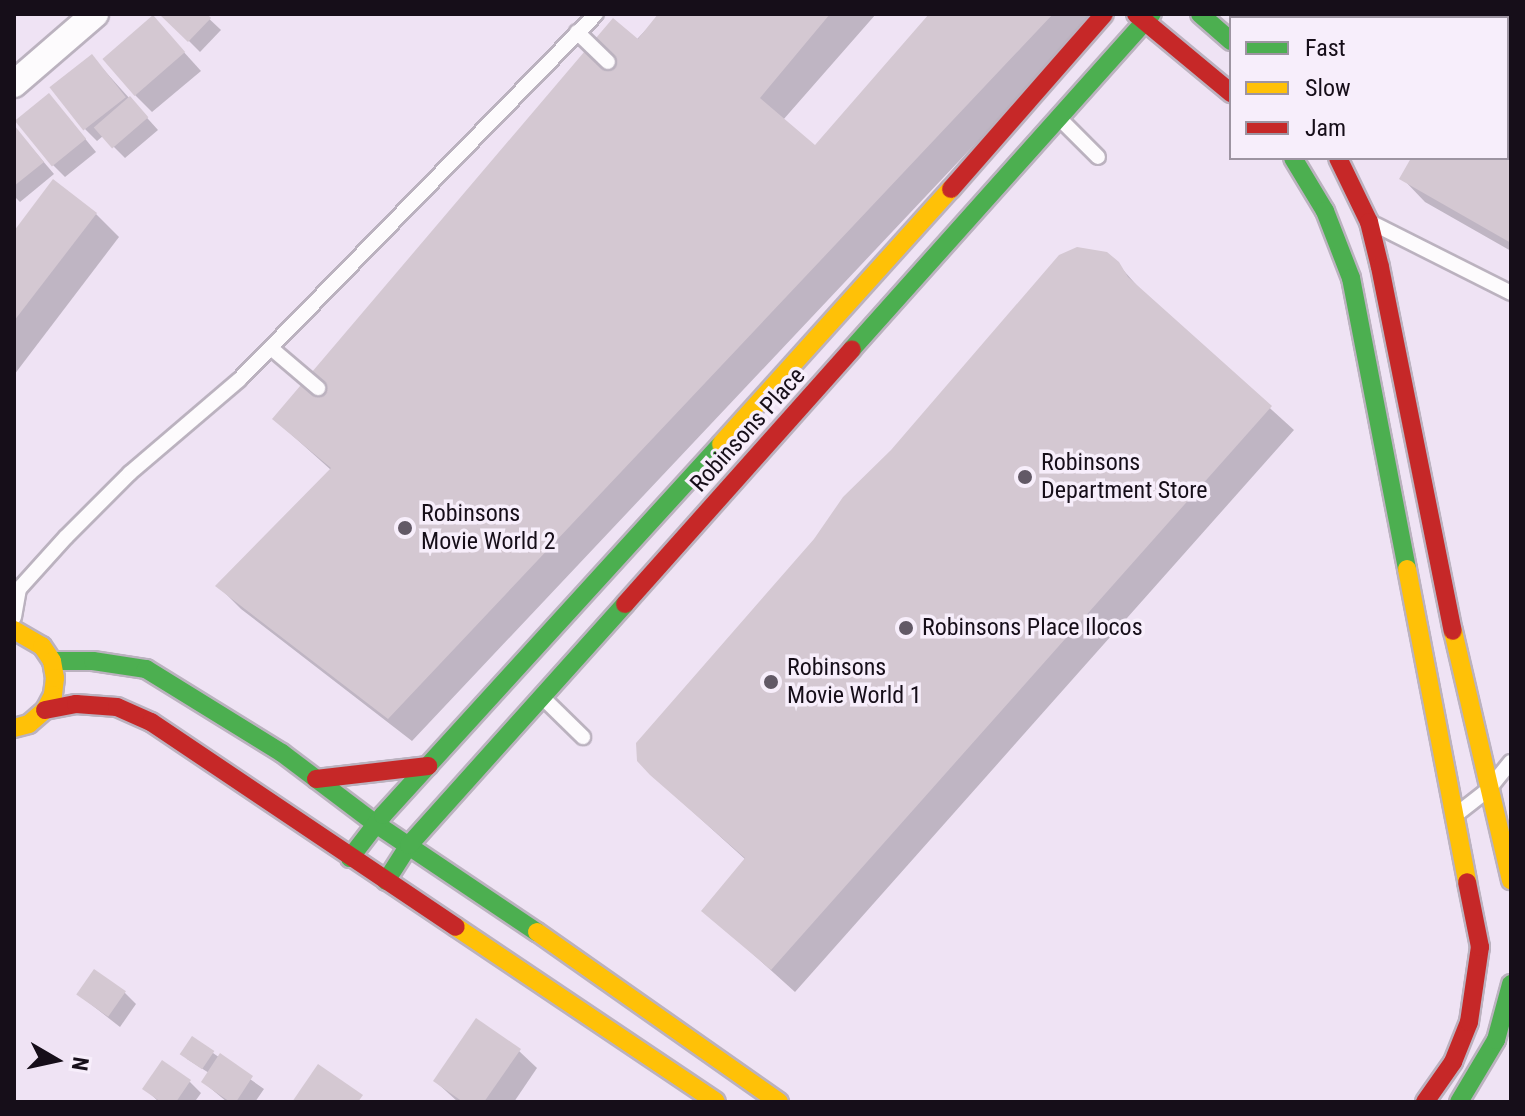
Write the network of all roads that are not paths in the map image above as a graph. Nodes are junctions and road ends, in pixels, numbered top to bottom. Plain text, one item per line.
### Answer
1 (95, 14) edge
2 (596, 14) edge
3 (1104, 14) edge
4 (1200, 14) edge
5 (1144, 17) edge
6 (577, 32) junction
7 (1229, 39) edge
8 (608, 62) dead end
9 (14, 84) edge
10 (1229, 91) edge
11 (1059, 118) junction
12 (1098, 157) dead end
13 (1295, 160) edge
14 (1338, 160) edge
15 (1347, 216) junction
16 (1511, 293) edge
17 (1389, 310) junction
18 (1359, 315) junction
19 (271, 348) junction
20 (318, 388) dead end
21 (14, 617) edge
22 (14, 630) edge
23 (52, 661) junction
24 (528, 684) junction
25 (45, 710) junction
26 (14, 728) edge
27 (583, 737) dead end
28 (1511, 762) edge
29 (428, 766) junction
30 (316, 779) junction
31 (1488, 790) junction
32 (449, 801) junction
33 (1455, 815) junction
34 (450, 822) dead end
35 (376, 824) junction
36 (409, 845) junction
37 (454, 853) dead end
38 (350, 858) junction
39 (1511, 880) edge
40 (386, 881) junction
41 (466, 882) junction
42 (1511, 984) edge
43 (647, 1006) junction
44 (625, 1039) junction
45 (716, 1102) edge
46 (779, 1102) edge
47 (1425, 1102) edge
48 (1459, 1102) edge

1 - 9 street
2 - 6 lane
3 - 24 street, Robinsons Place
4 - 7 street
5 - 10 street
5 - 11 street, Robinsons Place
6 - 8 lane
6 - 19 lane
11 - 12 lane
11 - 24 street, Robinsons Place
13 - 15 street
14 - 15 street
15 - 16 lane
15 - 17 street
15 - 18 street
17 - 18 street
17 - 31 street
18 - 33 street
19 - 20 lane
19 - 21 lane
22 - 23 street
23 - 25 street
23 - 30 street
24 - 27 lane
24 - 29 street, Robinsons Place
24 - 32 street, Robinsons Place
25 - 26 street
25 - 38 street
28 - 31 lane
29 - 30 street
29 - 35 street, Robinsons Place
30 - 35 street
31 - 33 lane
31 - 39 street
32 - 34 street
32 - 36 street, Robinsons Place
33 - 47 street
35 - 36 street
35 - 38 street, Robinsons Place
36 - 40 street, Robinsons Place
36 - 41 street
37 - 41 street
38 - 40 street
40 - 44 street
41 - 43 street
42 - 48 street
43 - 44 street
43 - 46 street
44 - 45 street

